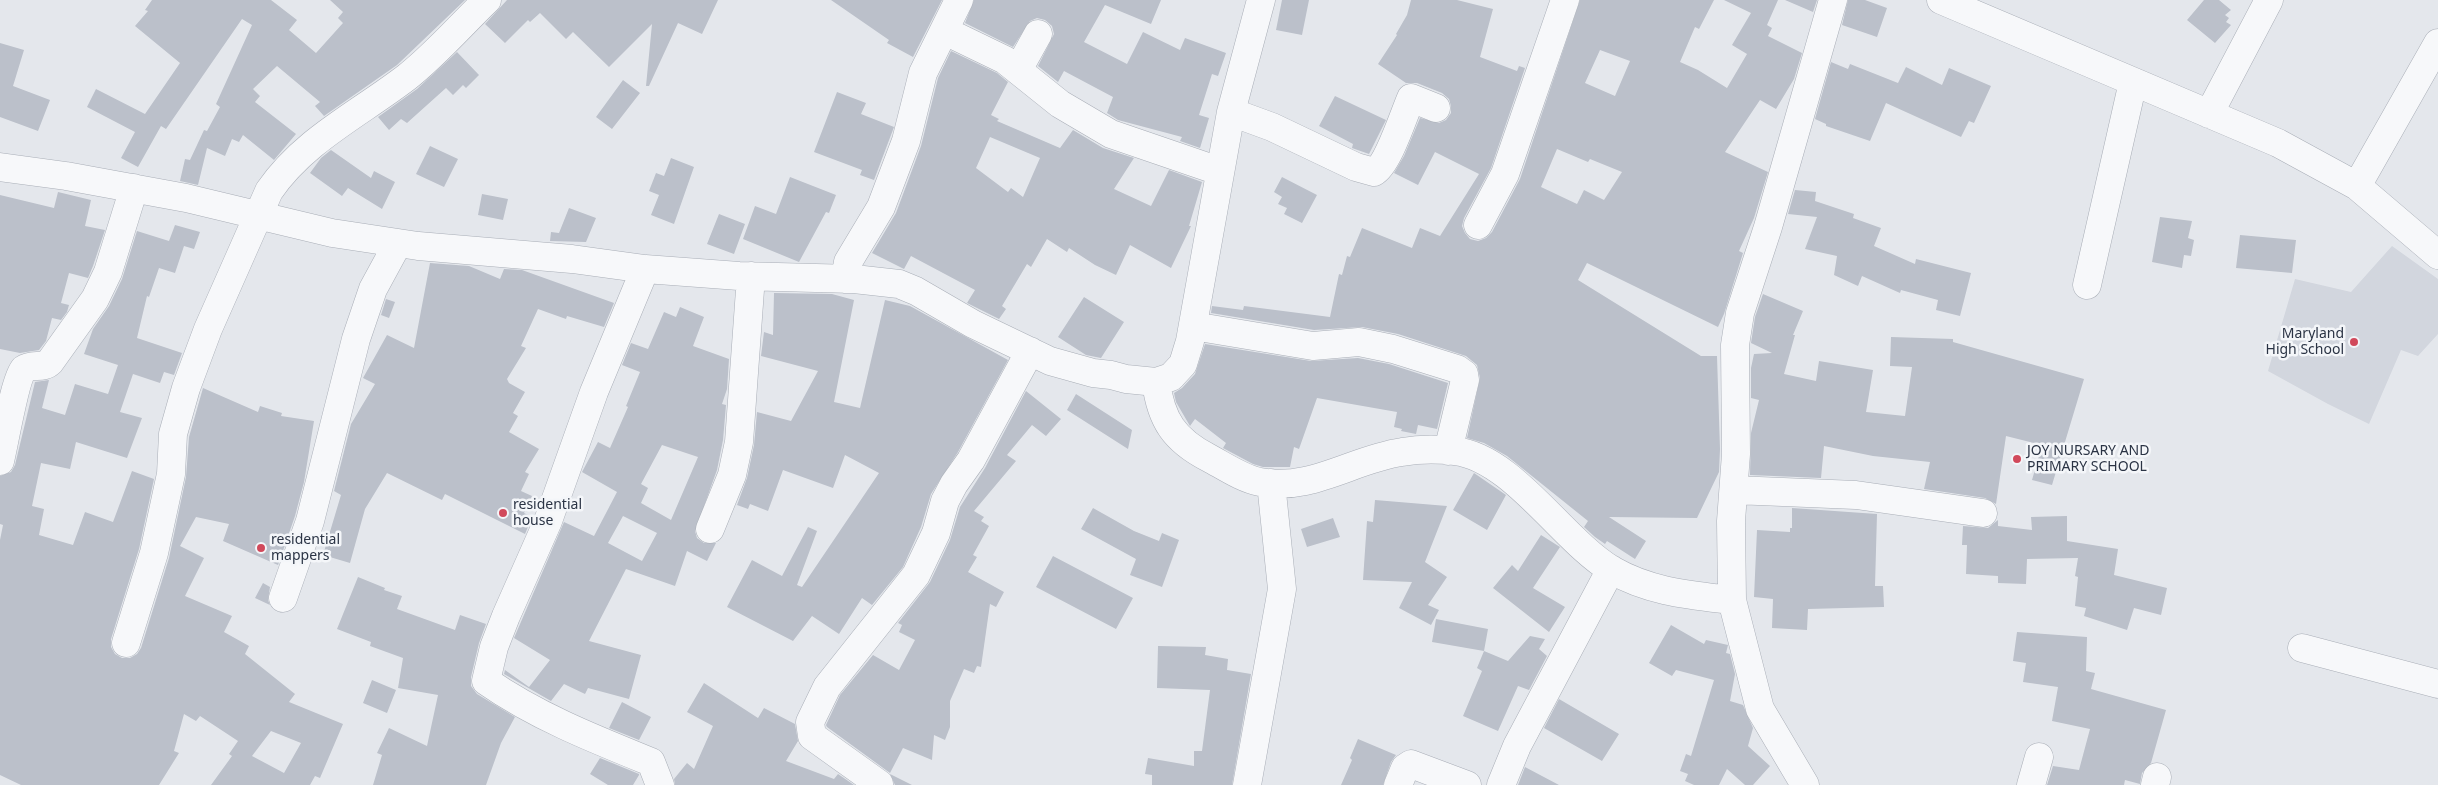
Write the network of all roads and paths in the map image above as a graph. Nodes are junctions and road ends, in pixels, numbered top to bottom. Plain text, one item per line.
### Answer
1 (487, 0) edge
2 (959, 0) edge
3 (1261, 0) edge
4 (1566, 0) edge
5 (1832, 0) edge
6 (1941, 0) edge
7 (2269, 0) edge
8 (945, 31) junction
9 (1038, 34) dead end
10 (2438, 43) edge
11 (1018, 70) junction
12 (2134, 82) junction
13 (1436, 108) dead end
14 (1231, 112) junction
15 (2208, 114) junction
16 (0, 167) edge
17 (1219, 171) junction
18 (2357, 186) junction
19 (134, 188) junction
20 (257, 216) junction
21 (1478, 225) dead end
22 (398, 243) junction
23 (2438, 255) edge
24 (645, 269) junction
25 (752, 276) junction
26 (845, 280) junction
27 (2087, 286) dead end
28 (1193, 326) junction
29 (1030, 351) junction
30 (1156, 382) junction
31 (1448, 451) junction
32 (0, 461) edge
33 (1271, 484) junction
34 (1734, 490) junction
35 (1983, 513) dead end
36 (710, 529) dead end
37 (1611, 569) junction
38 (284, 598) dead end
39 (1732, 600) junction
40 (126, 643) dead end
41 (2302, 648) dead end
42 (2438, 684) edge
43 (2039, 757) dead end
44 (879, 784) edge
45 (660, 785) edge
46 (1247, 785) edge
47 (1398, 785) edge
48 (1467, 785) edge
49 (1501, 785) edge
50 (1805, 785) edge
51 (2031, 785) edge

1 - 20 street
2 - 8 street
3 - 14 street
4 - 21 street
5 - 34 street
6 - 12 street
7 - 15 street
8 - 11 street
8 - 26 street
9 - 11 street
10 - 18 street
11 - 17 street
12 - 15 street
12 - 27 street
13 - 14 street
14 - 17 street
15 - 18 street
16 - 19 street
17 - 28 street
18 - 23 street
19 - 20 street
19 - 32 street
20 - 22 street
20 - 40 street
22 - 24 street
22 - 38 street
24 - 25 street
24 - 45 street
25 - 26 street
25 - 36 street
26 - 29 street
28 - 30 street
28 - 31 street
29 - 30 street
29 - 44 street
30 - 33 street
31 - 33 street
31 - 37 street
33 - 46 street
34 - 35 street
34 - 39 street
37 - 39 street
37 - 49 street
39 - 50 street
41 - 42 street
43 - 51 street
47 - 48 street

